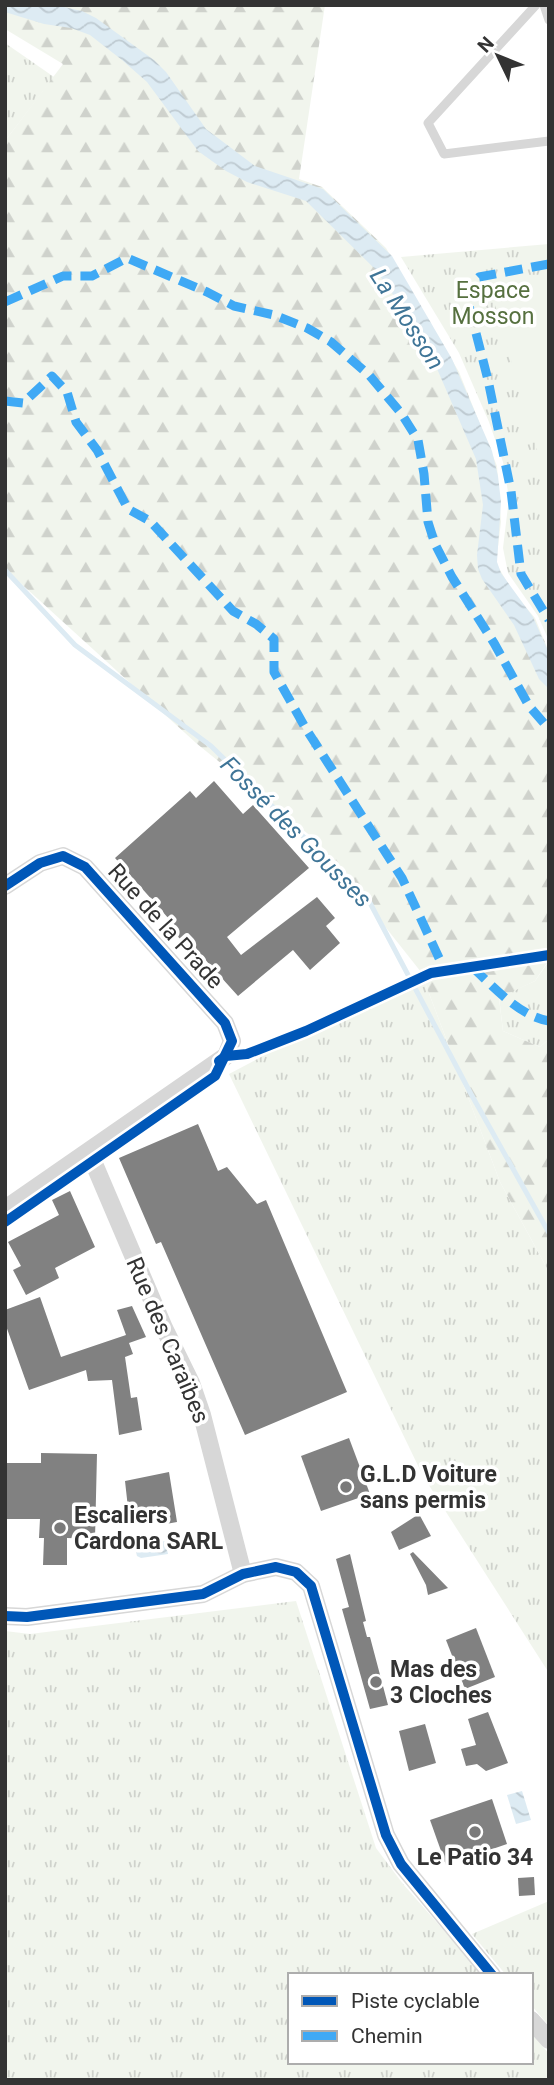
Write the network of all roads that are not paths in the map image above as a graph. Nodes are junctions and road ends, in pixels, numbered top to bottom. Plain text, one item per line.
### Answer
1 (536, 5) edge
2 (544, 5) edge
3 (549, 20) edge
4 (549, 141) edge
5 (5, 886) edge
6 (89, 1152) junction
7 (5, 1209) edge
8 (243, 1574) junction
9 (5, 1616) edge
10 (490, 1973) edge
11 (533, 2022) edge
12 (549, 2040) edge

1 - 4 lane
2 - 3 lane
5 - 6 street, Rue de la Prade
6 - 7 street, Rue de la Prade
6 - 8 street, Rue des Caraïbes
8 - 9 street
8 - 10 street
11 - 12 street

